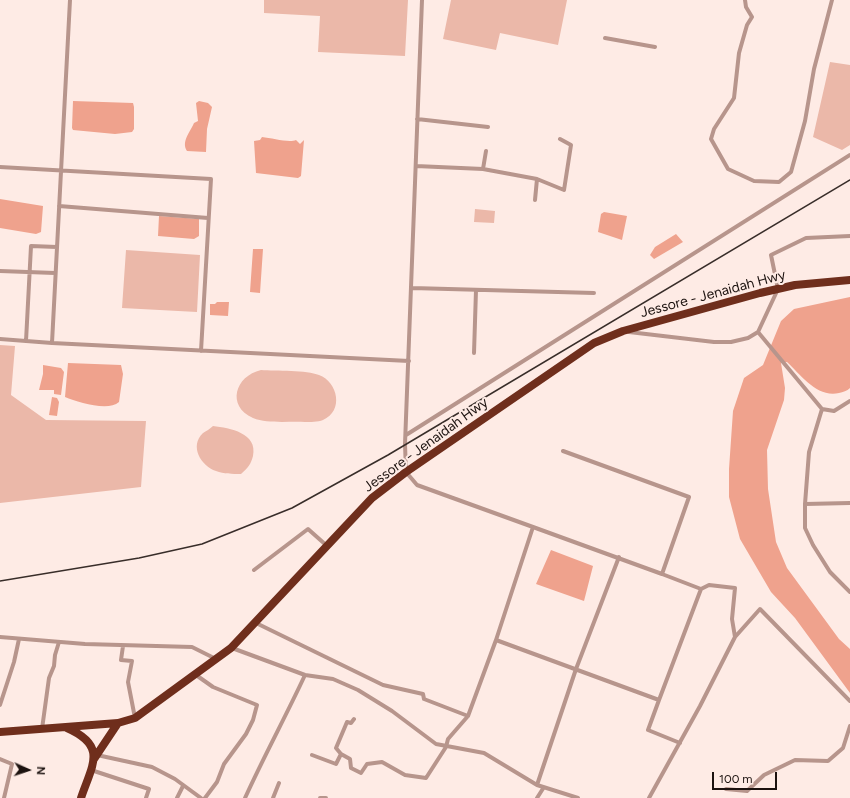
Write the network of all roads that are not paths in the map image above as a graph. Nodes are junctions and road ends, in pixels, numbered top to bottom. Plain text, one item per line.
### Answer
1 (70, 0) edge
2 (422, 0) edge
3 (745, 0) edge
4 (832, 0) edge
5 (604, 38) dead end
6 (655, 47) dead end
7 (417, 119) junction
8 (488, 127) dead end
9 (560, 139) dead end
10 (486, 151) dead end
11 (850, 155) edge
12 (416, 166) junction
13 (0, 167) edge
14 (483, 169) junction
15 (61, 170) junction
16 (537, 179) junction
17 (535, 200) dead end
18 (59, 206) junction
19 (208, 218) junction
20 (850, 236) edge
21 (57, 247) junction
22 (0, 271) edge
23 (29, 272) junction
24 (55, 273) junction
25 (850, 280) edge
26 (412, 288) junction
27 (778, 289) junction
28 (476, 290) junction
29 (594, 293) dead end
30 (623, 331) junction
31 (758, 332) junction
32 (0, 339) edge
33 (26, 341) junction
34 (52, 343) junction
35 (201, 350) junction
36 (474, 352) dead end
37 (409, 361) junction
38 (850, 401) edge
39 (822, 409) junction
40 (406, 435) junction
41 (563, 451) dead end
42 (406, 472) junction
43 (850, 503) edge
44 (805, 504) junction
45 (534, 527) junction
46 (326, 545) junction
47 (618, 557) junction
48 (254, 570) dead end
49 (662, 574) junction
50 (701, 589) junction
51 (850, 592) edge
52 (256, 623) junction
53 (0, 637) edge
54 (735, 638) junction
55 (19, 639) junction
56 (496, 640) junction
57 (59, 642) junction
58 (123, 646) junction
59 (231, 648) junction
60 (216, 659) junction
61 (576, 669) junction
62 (196, 675) junction
63 (305, 675) junction
64 (659, 700) junction
65 (850, 701) edge
66 (0, 705) edge
67 (468, 716) junction
68 (135, 718) junction
69 (354, 719) dead end
70 (118, 722) junction
71 (850, 726) edge
72 (67, 727) junction
73 (42, 729) junction
74 (0, 732) edge
75 (680, 743) junction
76 (446, 746) junction
77 (341, 754) junction
78 (312, 755) dead end
79 (96, 757) junction
80 (0, 759) edge
81 (90, 769) junction
82 (279, 783) dead end
83 (537, 785) junction
84 (183, 786) junction
85 (544, 787) junction
86 (726, 788) dead end
87 (4, 798) edge
88 (81, 798) edge
89 (146, 798) edge
90 (177, 798) edge
91 (201, 798) edge
92 (205, 798) edge
93 (245, 798) edge
94 (273, 798) edge
95 (320, 798) edge
96 (326, 798) edge
97 (537, 798) edge
98 (578, 798) edge
99 (650, 798) edge

1 - 15 street
2 - 7 street
3 - 4 street
5 - 6 street
7 - 8 street
7 - 12 street
9 - 16 street
10 - 14 street
11 - 40 street
12 - 14 street
12 - 26 street
13 - 15 street
14 - 16 street
15 - 18 street
15 - 19 street
16 - 17 street
18 - 19 street
18 - 21 street
19 - 35 street
20 - 27 street
21 - 23 street
21 - 24 street
22 - 23 street
23 - 24 street
23 - 33 street
24 - 34 street
25 - 27 highway, Jessore - Jenaidah Hwy
26 - 28 street
26 - 37 street
27 - 30 highway, Jessore - Jenaidah Hwy
27 - 31 street
28 - 29 street
28 - 36 street
30 - 31 street
30 - 42 highway, Jessore - Jenaidah Hwy
31 - 39 street
32 - 33 street
33 - 34 street
34 - 35 street
35 - 37 street
37 - 40 street
38 - 39 street
39 - 44 street
40 - 42 street
41 - 49 street
42 - 45 street
42 - 46 highway, Jessore - Jenaidah Hwy
43 - 44 street
44 - 51 street
45 - 47 street
45 - 56 street
46 - 48 street
46 - 52 highway, Jessore - Jenaidah Hwy
47 - 49 street
47 - 61 street
49 - 50 street
50 - 54 street
50 - 64 street
52 - 59 highway, Jessore - Jenaidah Hwy
52 - 67 street
53 - 55 street
54 - 65 street
54 - 75 street
55 - 57 street
55 - 66 street
56 - 61 street
56 - 67 street
57 - 58 street
57 - 73 street
58 - 60 street
58 - 68 street
59 - 60 highway, Jessore - Jenaidah Hwy
59 - 63 street
60 - 62 highway, Jessore - Jenaidah Hwy
61 - 64 street
61 - 83 street
62 - 68 highway, Jessore - Jenaidah Hwy
62 - 92 street
63 - 76 street
63 - 93 street
64 - 75 street
67 - 76 street
68 - 70 highway, Jessore - Jenaidah Hwy
69 - 77 street
70 - 72 highway, Jessore - Jenaidah Hwy
70 - 79 highway
71 - 86 street
72 - 73 highway, Jessore - Jenaidah Hwy
72 - 79 highway
73 - 74 highway, Jessore - Jenaidah Hwy
75 - 99 street
76 - 77 street
76 - 83 street
77 - 78 street
79 - 81 highway
79 - 84 street
80 - 87 street
81 - 88 highway
81 - 89 street
82 - 94 street
83 - 85 street
84 - 90 street
84 - 91 street
85 - 97 street
85 - 98 street
95 - 96 street

